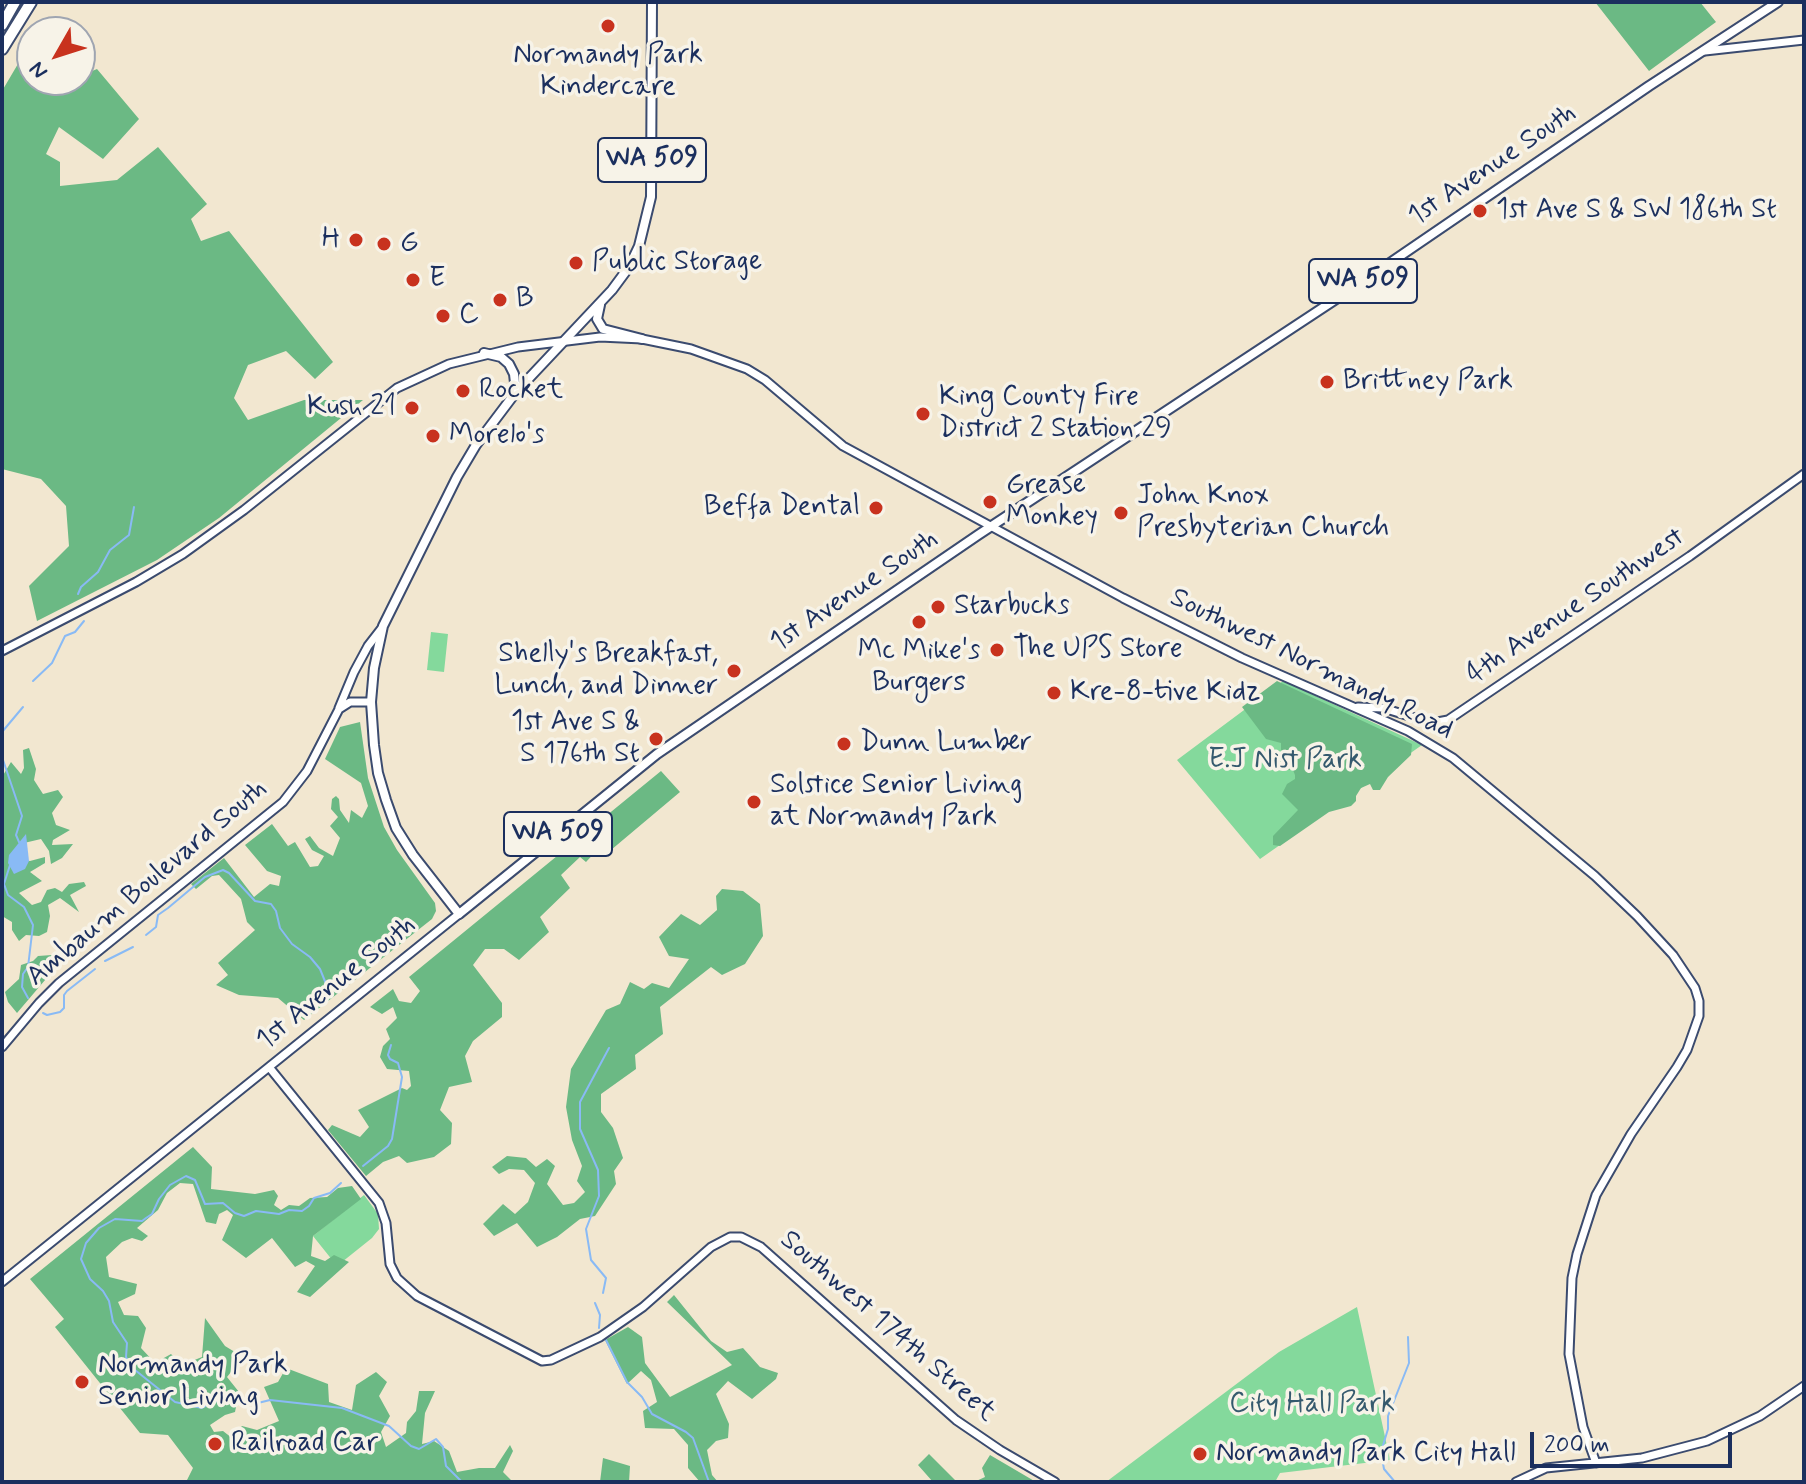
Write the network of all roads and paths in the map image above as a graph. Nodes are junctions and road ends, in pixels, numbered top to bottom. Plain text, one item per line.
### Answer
1 (15, 2) edge
2 (31, 2) edge
3 (652, 2) edge
4 (1778, 2) edge
5 (2, 25) edge
6 (1804, 40) edge
7 (2, 49) edge
8 (1705, 51) junction
9 (600, 304) junction
10 (642, 339) junction
11 (563, 340) junction
12 (484, 353) junction
13 (516, 392) junction
14 (1804, 474) edge
15 (991, 527) junction
16 (383, 626) junction
17 (2, 651) edge
18 (371, 702) junction
19 (1356, 707) junction
20 (339, 709) junction
21 (459, 914) junction
22 (2, 1047) edge
23 (269, 1067) junction
24 (2, 1282) edge
25 (1804, 1386) edge
26 (1596, 1463) junction
27 (1055, 1482) edge
28 (1516, 1482) edge

1 - 5 highway
2 - 7 highway
3 - 9 main road, WA 509
4 - 8 main road, 1st Avenue South / WA 509
6 - 8 street
8 - 15 main road, 1st Avenue South / WA 509
9 - 10 main road
9 - 11 main road, WA 509
10 - 11 street, Southwest Normandy Road
10 - 15 street, Southwest Normandy Road
11 - 12 street, Southwest Normandy Road
11 - 13 main road, Ambaum Boulevard South / WA 509
12 - 13 main road
12 - 17 street, Southwest Normandy Road
13 - 16 main road, Ambaum Boulevard South / WA 509
14 - 19 street, 4th Avenue Southwest
15 - 19 street, Southwest Normandy Road
15 - 21 main road, 1st Avenue South / WA 509
16 - 18 main road, WA 509
16 - 20 street, Ambaum Boulevard South
18 - 20 street
18 - 21 main road, WA 509
19 - 26 street, Southwest Normandy Road
20 - 22 street, Ambaum Boulevard South
21 - 23 street, 1st Avenue South
23 - 24 street, 1st Avenue South
23 - 27 street, Southwest 174th Street
25 - 26 street
26 - 28 street

